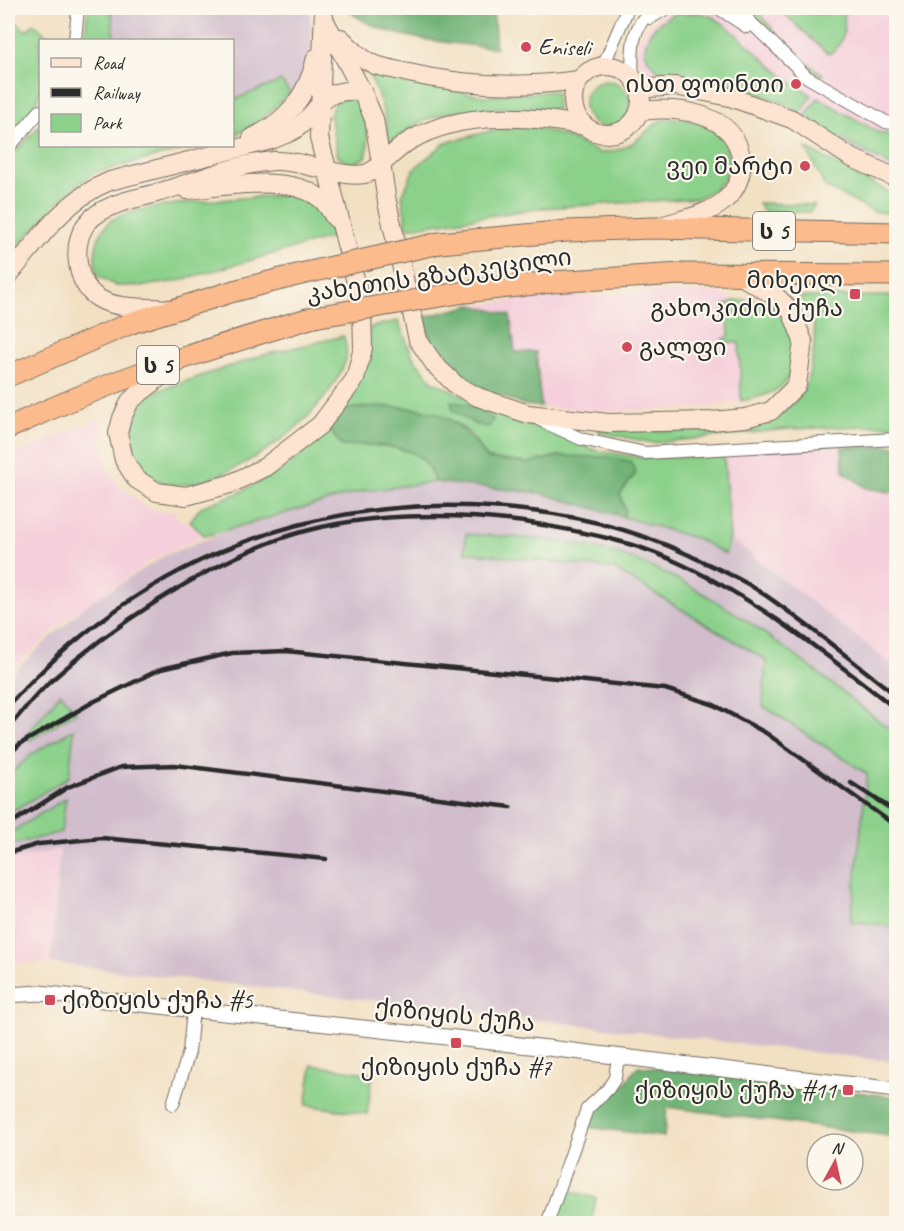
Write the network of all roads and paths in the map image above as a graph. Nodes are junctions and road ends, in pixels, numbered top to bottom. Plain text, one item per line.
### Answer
1 (78, 8) edge
2 (628, 8) edge
3 (654, 8) edge
4 (667, 8) edge
5 (718, 8) edge
6 (736, 8) edge
7 (324, 14) edge
8 (637, 29) junction
9 (75, 39) edge
10 (770, 44) junction
11 (603, 66) junction
12 (579, 80) junction
13 (636, 83) junction
14 (362, 91) junction
15 (321, 100) junction
16 (639, 111) junction
17 (39, 112) edge
18 (897, 124) edge
19 (584, 126) junction
20 (233, 147) edge
21 (234, 147) edge
22 (8, 148) edge
23 (222, 152) junction
24 (380, 162) junction
25 (326, 168) junction
26 (897, 178) edge
27 (161, 192) junction
28 (340, 225) junction
29 (653, 228) junction
30 (896, 233) edge
31 (739, 275) junction
32 (897, 275) edge
33 (8, 276) edge
34 (171, 309) junction
35 (189, 354) junction
36 (8, 376) edge
37 (528, 414) junction
38 (8, 428) edge
39 (897, 439) edge
40 (8, 995) edge
41 (193, 1010) junction
42 (618, 1057) junction
43 (897, 1090) edge
44 (172, 1104) dead end
45 (547, 1224) edge

1 - 9 street
2 - 11 street
3 - 8 street
4 - 8 street
5 - 10 street
6 - 10 street
7 - 12 main road
7 - 14 main road
7 - 15 main road
7 - 21 main road
8 - 13 street
10 - 18 street
11 - 12 main road
11 - 13 main road
12 - 19 main road
13 - 16 main road
13 - 26 main road
14 - 15 main road
14 - 24 main road
15 - 23 main road
15 - 25 main road
16 - 19 main road
16 - 29 main road
17 - 22 street
19 - 24 main road
20 - 23 main road
23 - 33 main road
24 - 25 main road
24 - 37 main road
25 - 27 main road
25 - 28 main road
27 - 28 main road
27 - 34 main road
28 - 35 main road
29 - 30 highway, კახეთის გზატკეცილი / ს 5
29 - 34 highway, კახეთის გზატკეცილი / ს 5, bridge
31 - 32 highway, კახეთის გზატკეცილი / ს 5
31 - 35 highway, კახეთის გზატკეცილი / ს 5, bridge
31 - 37 main road
34 - 36 highway, კახეთის გზატკეცილი / ს 5
35 - 38 highway, კახეთის გზატკეცილი / ს 5
37 - 39 street
40 - 41 street, ქიზიყის ქუჩა
41 - 42 street, ქიზიყის ქუჩა
41 - 44 street
42 - 43 street, ქიზიყის ქუჩა
42 - 45 street

